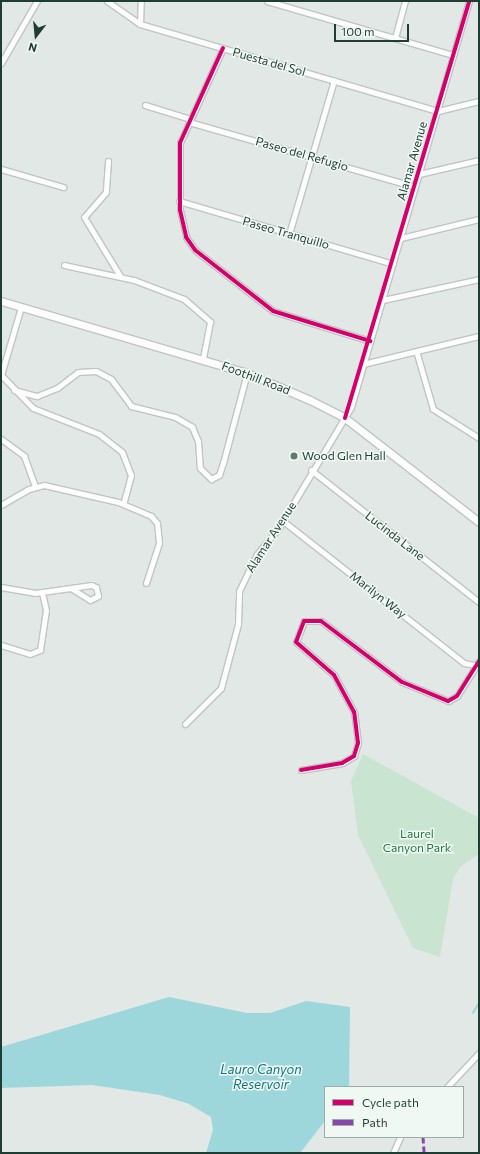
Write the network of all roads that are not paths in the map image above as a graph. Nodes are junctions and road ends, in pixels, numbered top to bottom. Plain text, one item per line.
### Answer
1 (36, 1) edge
2 (107, 1) edge
3 (141, 1) edge
4 (267, 1) edge
5 (406, 1) edge
6 (469, 1) edge
7 (140, 24) junction
8 (395, 38) junction
9 (223, 48) junction
10 (454, 55) junction
11 (1, 63) edge
12 (334, 80) junction
13 (479, 101) edge
14 (145, 105) dead end
15 (438, 111) junction
16 (189, 120) junction
17 (312, 157) junction
18 (479, 160) edge
19 (108, 161) dead end
20 (1, 169) edge
21 (419, 174) junction
22 (63, 187) dead end
23 (415, 187) junction
24 (179, 201) junction
25 (479, 219) edge
26 (289, 234) junction
27 (401, 238) junction
28 (64, 264) dead end
29 (393, 264) junction
30 (120, 276) junction
31 (479, 279) edge
32 (1, 300) edge
33 (383, 300) junction
34 (22, 307) junction
35 (479, 336) edge
36 (370, 341) junction
37 (417, 354) junction
38 (203, 359) junction
39 (363, 364) junction
40 (247, 373) junction
41 (1, 375) edge
42 (14, 390) junction
43 (345, 418) junction
44 (479, 438) edge
45 (1, 439) edge
46 (311, 470) junction
47 (35, 486) junction
48 (123, 504) junction
49 (1, 506) edge
50 (283, 521) junction
51 (479, 522) edge
52 (146, 584) dead end
53 (1, 587) edge
54 (71, 588) junction
55 (42, 592) junction
56 (479, 602) edge
57 (1, 645) edge
58 (479, 661) edge
59 (474, 665) junction
60 (185, 724) dead end
61 (301, 770) dead end
62 (479, 1053) edge
63 (448, 1086) edge
64 (400, 1138) edge
65 (393, 1153) edge

1 - 11 street
2 - 7 street, Puesta del Sol
3 - 7 street
4 - 8 street
5 - 8 street
6 - 10 street, Alamar Avenue
7 - 9 street, Puesta del Sol
8 - 10 street
9 - 12 street, Puesta del Sol
9 - 16 street
10 - 15 street, Alamar Avenue
12 - 15 street, Puesta del Sol
12 - 17 street
13 - 15 street
14 - 16 street, Paseo del Refugio
15 - 21 street, Alamar Avenue
16 - 17 street, Paseo del Refugio
16 - 24 street
17 - 23 street, Paseo del Refugio
17 - 26 street
18 - 21 street
19 - 30 street
20 - 22 street
21 - 23 street, Alamar Avenue
23 - 27 street, Alamar Avenue
24 - 26 street, Paseo Tranquillo
24 - 36 street
25 - 27 street
26 - 29 street, Paseo Tranquillo
27 - 29 street, Alamar Avenue
28 - 30 street
29 - 33 street, Alamar Avenue
30 - 38 street
31 - 33 street
32 - 34 main road, Foothill Road
33 - 36 street, Alamar Avenue
34 - 38 main road, Foothill Road
34 - 41 street
35 - 37 street
36 - 39 street, Alamar Avenue
37 - 39 street
37 - 44 street
38 - 40 main road, Foothill Road
39 - 43 street, Alamar Avenue
40 - 42 street
40 - 43 main road, Foothill Road
41 - 42 street
42 - 48 street
43 - 46 street, Alamar Avenue
43 - 51 main road, Foothill Road
45 - 47 street
46 - 50 street, Alamar Avenue
46 - 56 street, Lucinda Lane
47 - 48 street
47 - 49 street
48 - 52 street
50 - 59 street, Marilyn Way
50 - 60 street, Alamar Avenue
53 - 55 street
54 - 54 street
54 - 55 street
55 - 57 street
58 - 59 street
59 - 61 street
62 - 63 street
64 - 65 street

